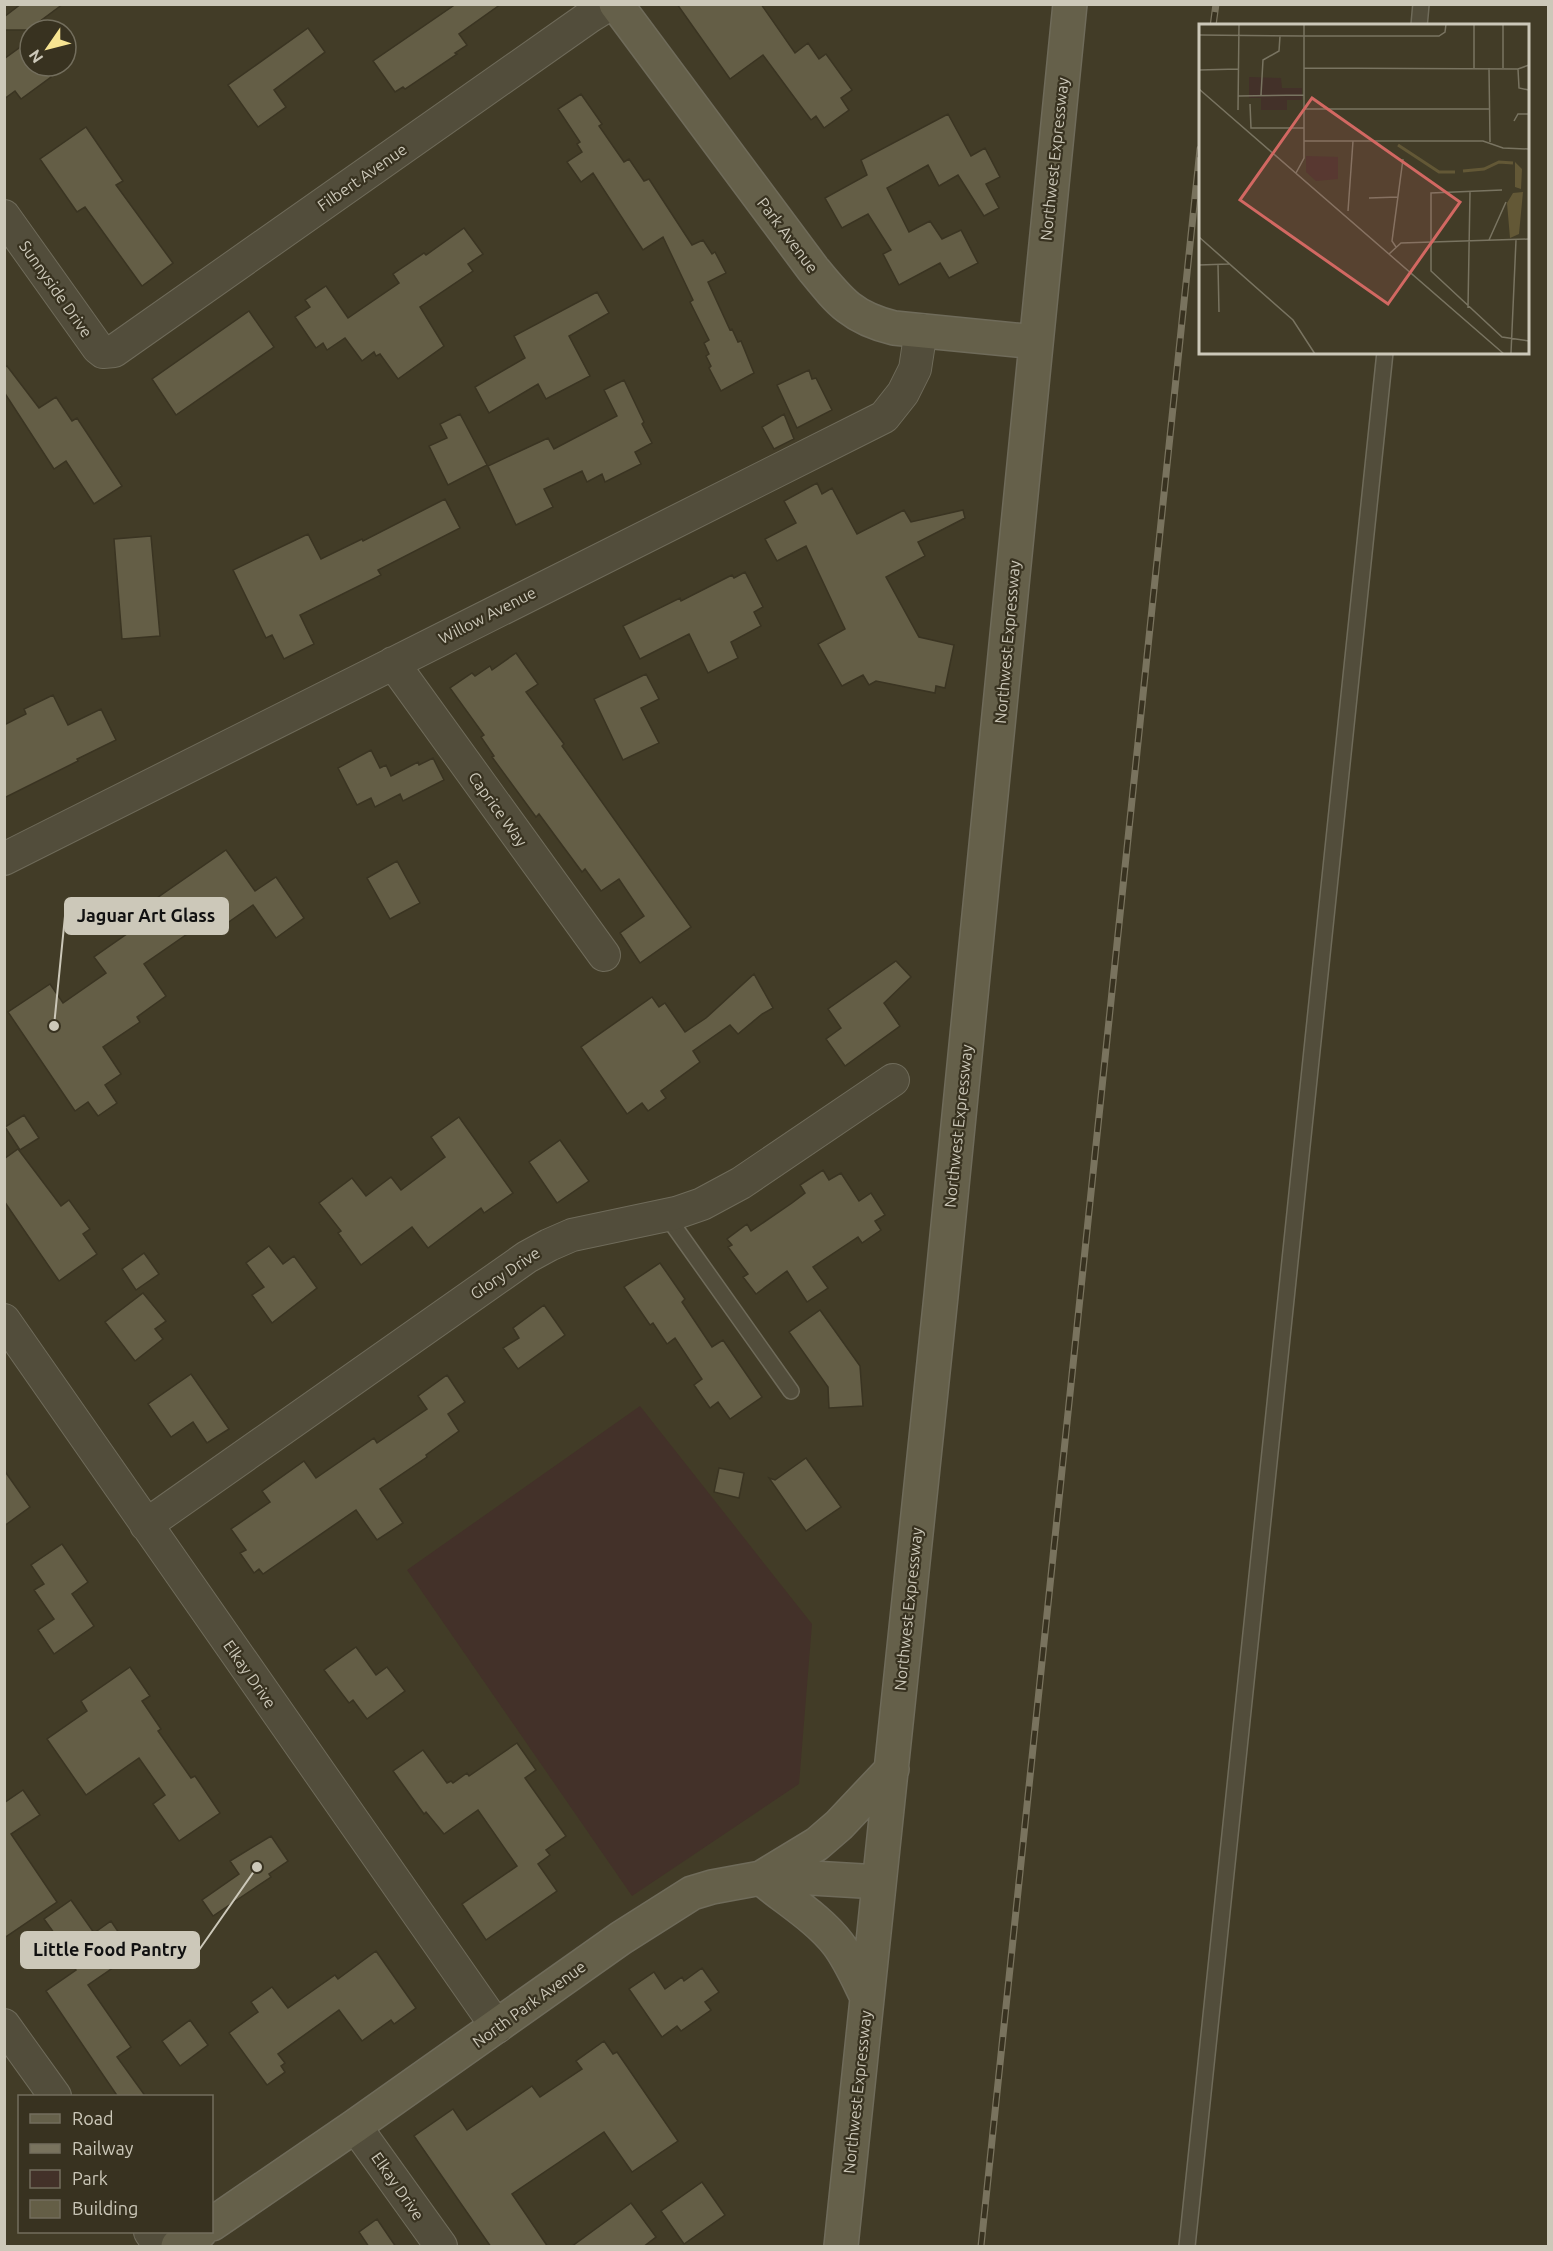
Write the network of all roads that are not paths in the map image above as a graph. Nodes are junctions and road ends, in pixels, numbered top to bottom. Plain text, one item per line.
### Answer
1 (610, 4) edge
2 (616, 4) edge
3 (1070, 4) edge
4 (1421, 4) edge
5 (1419, 24) edge
6 (4, 216) edge
7 (921, 330) junction
8 (1036, 342) junction
9 (114, 351) joint
10 (1385, 354) edge
11 (393, 663) junction
12 (4, 859) edge
13 (604, 955) dead end
14 (892, 1080) dead end
15 (666, 1215) junction
16 (4, 1320) edge
17 (791, 1391) dead end
18 (146, 1525) junction
19 (891, 1769) junction
20 (761, 1878) junction
21 (879, 1882) junction
22 (867, 1997) junction
23 (4, 2025) edge
24 (497, 2026) junction
25 (54, 2095) edge
26 (355, 2126) junction
27 (213, 2223) edge
28 (151, 2233) edge
29 (199, 2233) edge
30 (160, 2247) edge
31 (178, 2247) edge
32 (441, 2247) edge
33 (842, 2247) edge
34 (1187, 2247) edge

1 - 9 street, Filbert Avenue
2 - 7 main road, Park Avenue
3 - 8 main road, Northwest Expressway
4 - 5 lane
6 - 9 street, Sunnyside Drive
7 - 8 main road, Park Avenue
7 - 11 street, Willow Avenue
8 - 19 main road, Northwest Expressway
10 - 34 lane
11 - 12 street, Willow Avenue
11 - 13 street, Caprice Way
14 - 15 street, Glory Drive
15 - 17 lane
15 - 18 street, Glory Drive
16 - 18 street, Elkay Drive
18 - 24 street, Elkay Drive
19 - 20 main road
19 - 21 main road, Northwest Expressway
20 - 21 main road, North Park Avenue
20 - 22 main road
20 - 24 main road, North Park Avenue
21 - 22 main road, Northwest Expressway
22 - 33 main road, Northwest Expressway
23 - 25 street
24 - 26 main road, North Park Avenue
26 - 27 main road, North Park Avenue
26 - 32 street, Elkay Drive
28 - 30 street
29 - 31 main road

